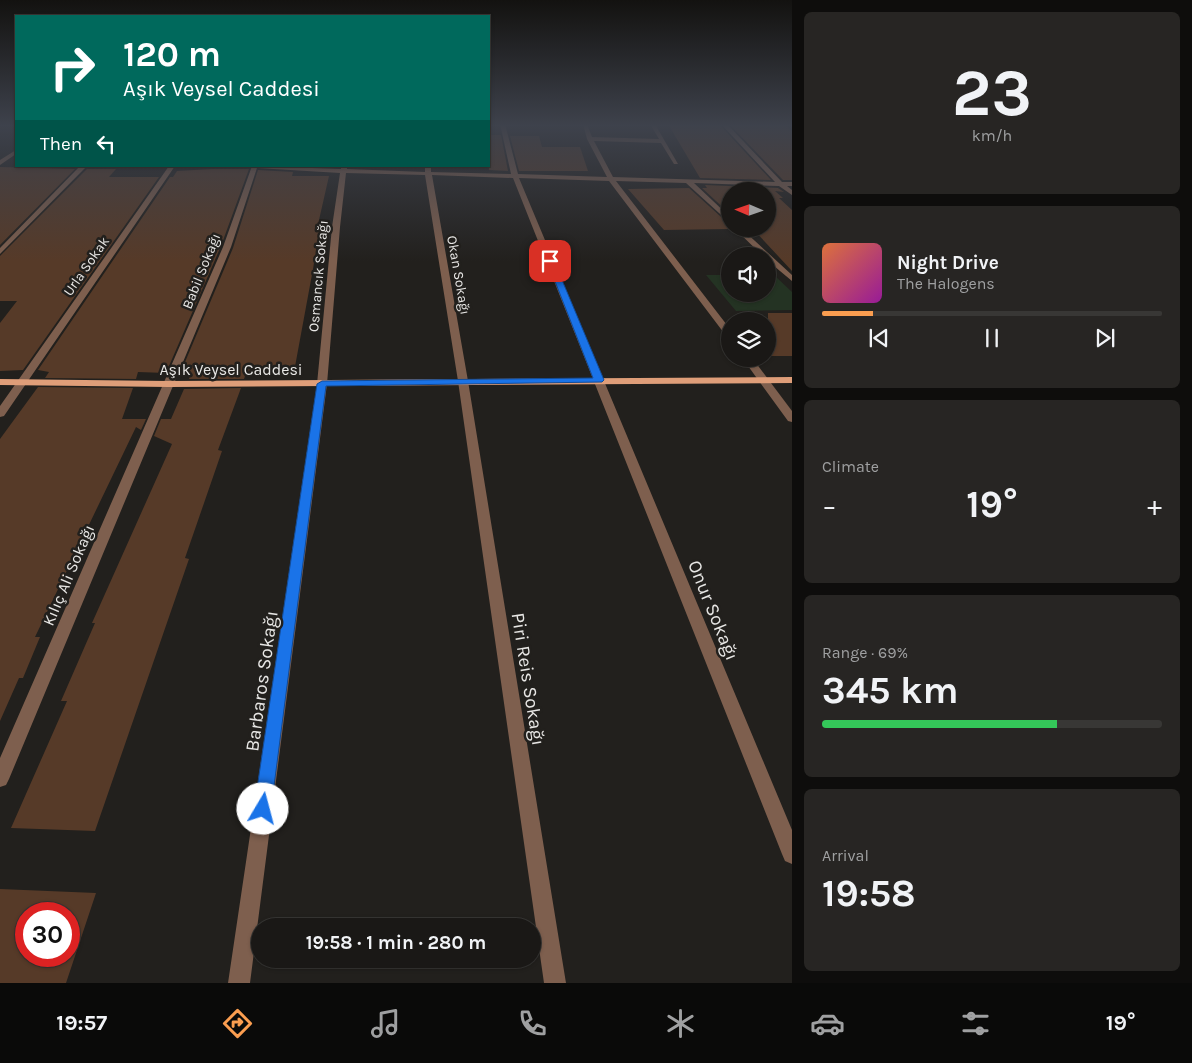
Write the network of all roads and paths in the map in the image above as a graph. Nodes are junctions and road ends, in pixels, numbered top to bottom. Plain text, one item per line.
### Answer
1 (80, 170) edge
2 (169, 170) edge
3 (255, 170) edge
4 (343, 170) edge
5 (428, 170) edge
6 (513, 170) edge
7 (606, 170) edge
8 (767, 170) edge
9 (515, 176) junction
10 (611, 179) junction
11 (688, 181) junction
12 (780, 184) junction
13 (792, 184) edge
14 (792, 193) edge
15 (721, 212) edge
16 (748, 238) edge
17 (0, 252) edge
18 (792, 279) edge
19 (721, 323) edge
20 (754, 367) edge
21 (599, 380) junction
22 (764, 380) junction
23 (792, 380) edge
24 (463, 381) junction
25 (0, 382) edge
26 (23, 382) junction
27 (169, 384) junction
28 (322, 384) junction
29 (0, 414) edge
30 (792, 419) edge
31 (0, 778) edge
32 (792, 854) edge
33 (239, 983) edge
34 (555, 983) edge

1 - 17 street
2 - 26 street, Urla Sokak
3 - 27 street, Babil Sokağı
4 - 28 street, Osmancık Sokağı
5 - 9 street
5 - 24 street, Okan Sokağı
6 - 9 street, Onur Sokağı
7 - 10 street
8 - 12 street
9 - 10 street
9 - 21 street, Onur Sokağı
10 - 11 street
10 - 19 street
11 - 12 street
11 - 15 street
12 - 13 street
12 - 14 street
16 - 18 street
20 - 22 street
21 - 22 main road, Aşık Veysel Caddesi
21 - 24 main road, Aşık Veysel Caddesi
21 - 32 street, Onur Sokağı
22 - 23 main road, Aşık Veysel Caddesi
22 - 30 street
24 - 28 main road, Aşık Veysel Caddesi
24 - 34 street, Piri Reis Sokağı
25 - 26 main road, Aşık Veysel Caddesi
26 - 27 main road, Aşık Veysel Caddesi
26 - 29 street, Urla Sokak
27 - 28 main road, Aşık Veysel Caddesi
27 - 31 street, Kılıç Ali Sokağı
28 - 33 street, Barbaros Sokağı

